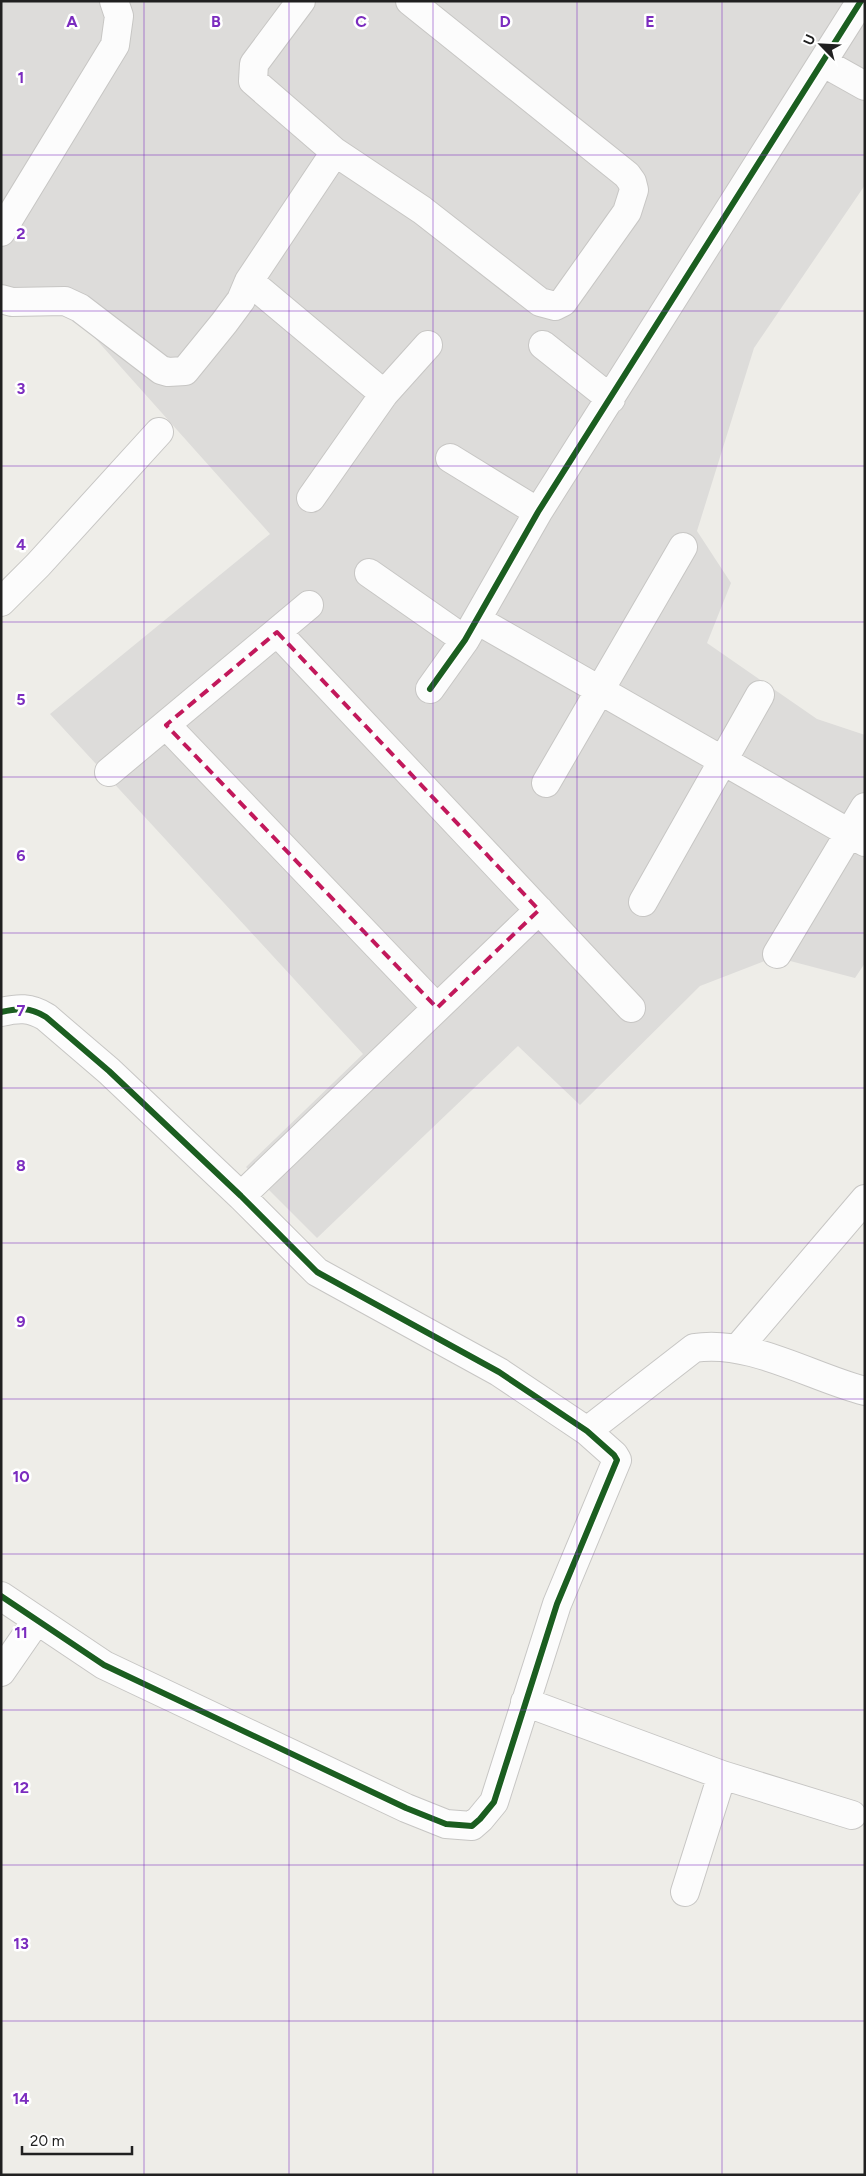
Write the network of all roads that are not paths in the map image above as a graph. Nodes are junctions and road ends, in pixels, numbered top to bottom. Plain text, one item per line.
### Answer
1 (114, 1) edge
2 (302, 1) edge
3 (410, 1) edge
4 (861, 1) edge
5 (824, 63) junction
6 (865, 86) edge
7 (335, 152) junction
8 (1, 232) edge
9 (249, 282) junction
10 (1, 299) edge
11 (428, 345) dead end
12 (543, 345) dead end
13 (384, 394) junction
14 (610, 399) junction
15 (159, 432) dead end
16 (450, 458) dead end
17 (311, 498) dead end
18 (538, 512) junction
19 (683, 547) dead end
20 (369, 573) dead end
21 (1, 602) edge
22 (309, 605) dead end
23 (471, 630) junction
24 (277, 632) junction
25 (430, 689) dead end
26 (598, 691) junction
27 (760, 695) dead end
28 (166, 725) junction
29 (722, 762) junction
30 (110, 772) dead end
31 (546, 783) dead end
32 (865, 807) edge
33 (856, 838) edge
34 (643, 902) dead end
35 (539, 910) junction
36 (777, 954) dead end
37 (437, 1008) junction
38 (631, 1008) dead end
39 (1, 1012) edge
40 (241, 1196) junction
41 (865, 1199) edge
42 (738, 1348) junction
43 (865, 1391) edge
44 (587, 1431) junction
45 (1, 1596) edge
46 (37, 1620) junction
47 (1, 1672) edge
48 (525, 1702) junction
49 (722, 1775) junction
50 (852, 1815) dead end
51 (684, 1892) dead end

1 - 8 street
2 - 7 street
3 - 7 street
4 - 5 street
5 - 6 street
5 - 14 street
7 - 9 street
9 - 10 street
9 - 13 street
11 - 13 street
12 - 14 street
13 - 17 street
14 - 18 street
15 - 21 street
16 - 18 street
18 - 23 street
19 - 26 street
20 - 23 street
22 - 24 street
23 - 25 street
23 - 26 street
24 - 28 street
24 - 35 street
26 - 29 street
26 - 31 street
27 - 29 street
28 - 30 street
28 - 37 street
29 - 33 street
29 - 34 street
32 - 33 street
33 - 36 street
35 - 37 street
35 - 38 street
37 - 40 street
39 - 40 street
40 - 44 street
41 - 42 street
42 - 43 street
42 - 44 street
44 - 48 street
45 - 46 street
46 - 47 street
46 - 48 street
48 - 49 street
49 - 50 street
49 - 51 street

